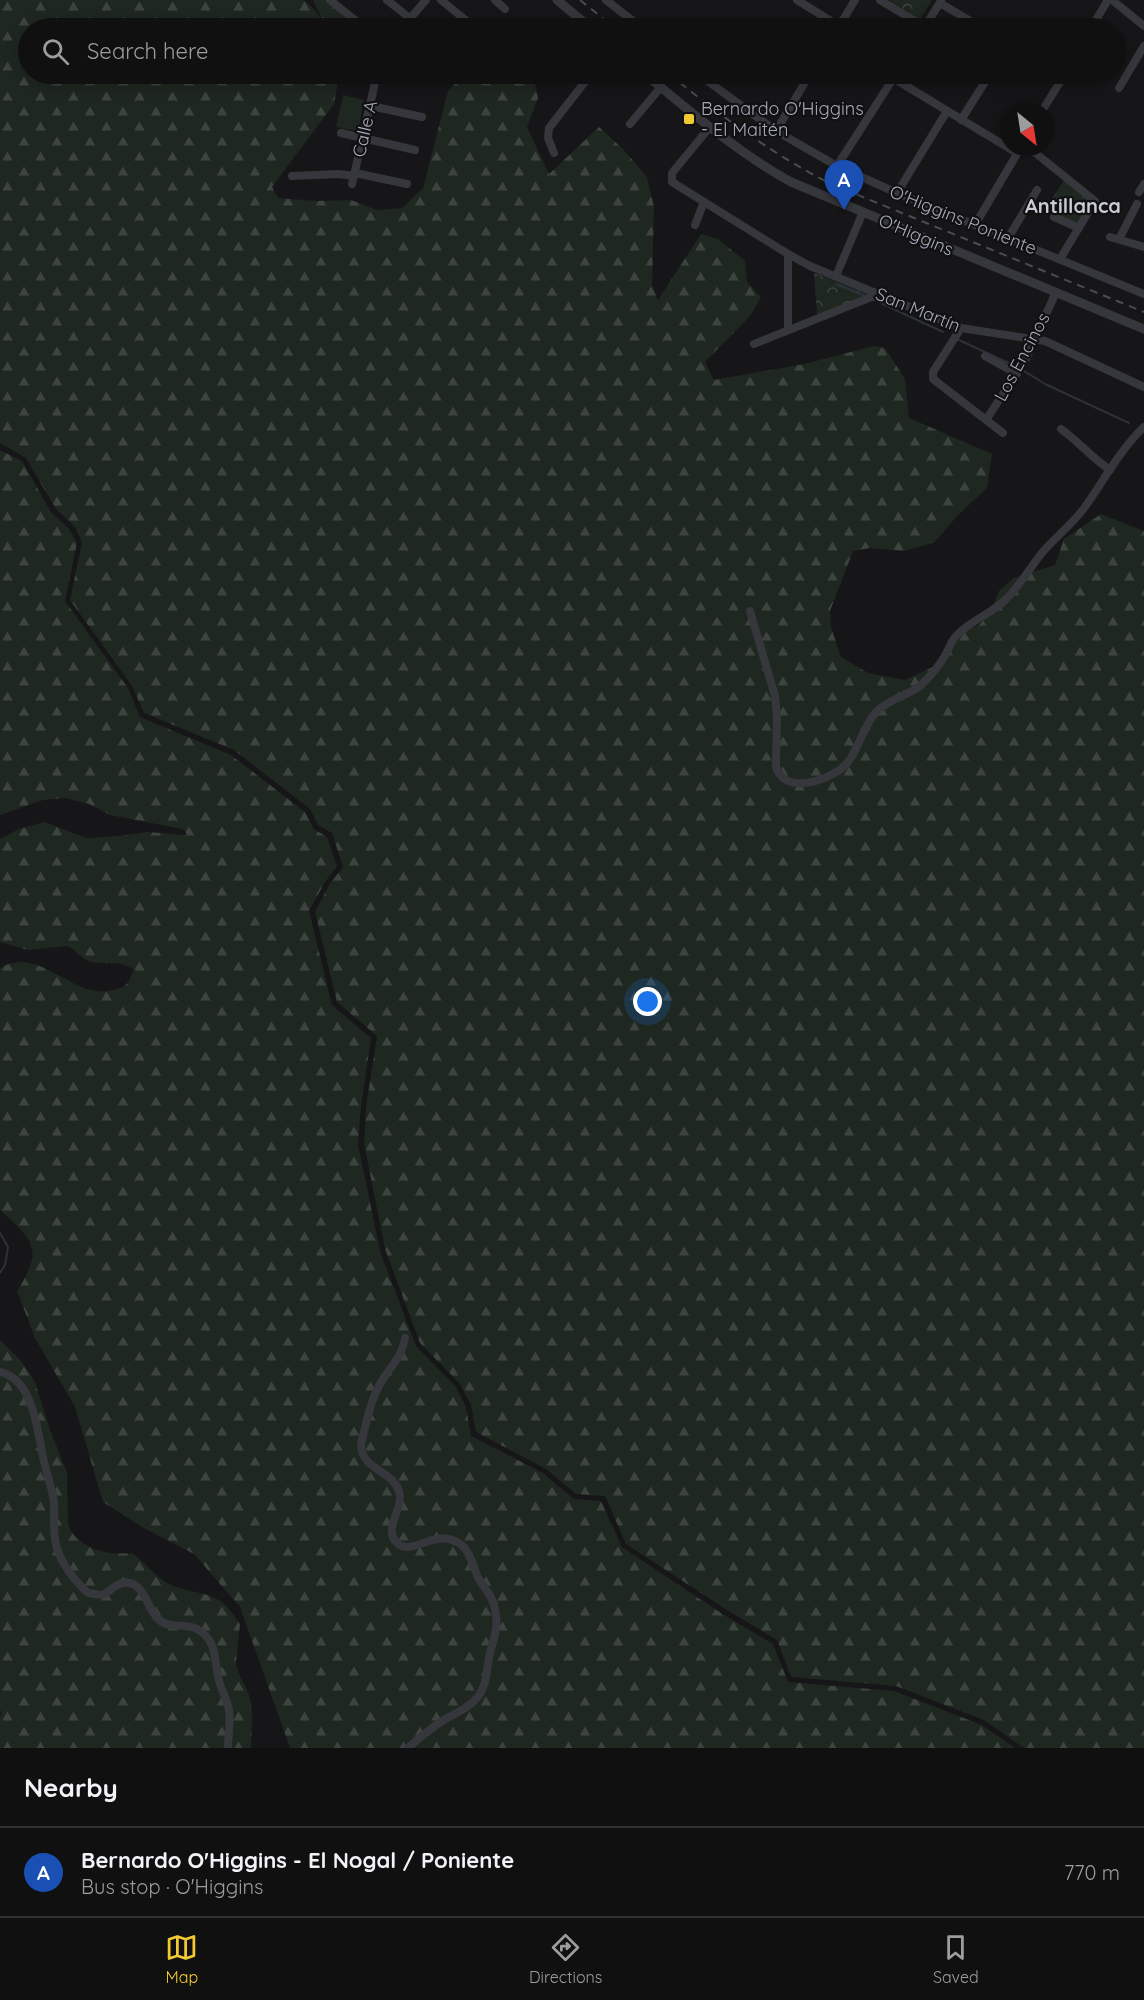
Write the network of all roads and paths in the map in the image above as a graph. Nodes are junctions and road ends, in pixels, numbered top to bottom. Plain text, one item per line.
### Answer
1 (330, 0) edge
2 (387, 0) edge
3 (426, 0) edge
4 (441, 0) edge
5 (495, 0) edge
6 (557, 0) edge
7 (606, 0) edge
8 (622, 0) edge
9 (796, 0) edge
10 (855, 0) edge
11 (880, 0) edge
12 (1110, 0) edge
13 (941, 2) edge
14 (616, 8) junction
15 (506, 9) dead end
16 (352, 18) edge
17 (409, 18) edge
18 (411, 18) edge
19 (463, 18) edge
20 (579, 18) edge
21 (629, 18) edge
22 (824, 18) edge
23 (844, 18) edge
24 (909, 18) edge
25 (931, 18) edge
26 (966, 18) edge
27 (1098, 18) edge
28 (1144, 26) edge
29 (1144, 46) edge
30 (1126, 76) edge
31 (376, 84) edge
32 (583, 84) edge
33 (657, 84) edge
34 (712, 84) edge
35 (804, 84) edge
36 (889, 84) edge
37 (906, 84) edge
38 (984, 84) edge
39 (1056, 84) edge
40 (1121, 84) edge
41 (661, 87) junction
42 (1119, 88) dead end
43 (1047, 102) edge
44 (371, 106) junction
45 (947, 111) junction
46 (422, 117) dead end
47 (962, 120) junction
48 (630, 124) dead end
49 (709, 128) junction
50 (776, 131) junction
51 (341, 133) dead end
52 (363, 138) junction
53 (1000, 140) edge
54 (415, 150) dead end
55 (554, 153) dead end
56 (1015, 156) edge
57 (1039, 156) edge
58 (837, 165) junction
59 (292, 176) dead end
60 (354, 178) junction
61 (407, 184) dead end
62 (1144, 184) edge
63 (1037, 190) dead end
64 (1139, 192) dead end
65 (897, 193) junction
66 (704, 202) junction
67 (1137, 204) dead end
68 (863, 212) junction
69 (1054, 217) dead end
70 (695, 225) dead end
71 (975, 225) junction
72 (1078, 228) junction
73 (1110, 237) dead end
74 (1008, 238) junction
75 (1119, 239) junction
76 (1144, 247) edge
77 (788, 254) junction
78 (1060, 259) junction
79 (836, 276) junction
80 (1056, 292) junction
81 (879, 294) junction
82 (1144, 294) edge
83 (961, 328) junction
84 (1144, 329) edge
85 (788, 330) junction
86 (1036, 338) junction
87 (754, 344) dead end
88 (985, 356) dead end
89 (1017, 374) junction
90 (1144, 387) edge
91 (986, 420) junction
92 (1144, 426) edge
93 (1061, 429) dead end
94 (1004, 433) dead end
95 (1110, 470) junction
96 (750, 611) dead end
97 (405, 1338) dead end
98 (0, 1372) edge
99 (228, 1748) edge
100 (408, 1748) edge

1 - 16 street
2 - 17 street
3 - 18 street
4 - 19 street
5 - 15 street
6 - 20 street
7 - 14 street
8 - 14 street
9 - 22 street
10 - 23 street
11 - 24 street
12 - 27 street
12 - 28 street
13 - 25 street
13 - 26 street
14 - 21 street
29 - 30 street
31 - 44 street, Calle A
32 - 55 street
33 - 41 street, O'Higgins
34 - 50 street, O'Higgins Poniente
35 - 50 street
36 - 58 street
37 - 45 street
38 - 47 street
39 - 43 street
40 - 42 street
41 - 48 street
41 - 49 street, O'Higgins
44 - 46 street
44 - 52 street, Calle A
45 - 47 street
45 - 65 street
47 - 53 street
49 - 66 street, San Martín
49 - 68 street, O'Higgins
50 - 58 street, O'Higgins Poniente
51 - 52 street
52 - 54 street
52 - 60 street, Calle A
56 - 71 street
57 - 72 street
58 - 65 street, O'Higgins Poniente
59 - 60 street
60 - 61 street
62 - 64 street
63 - 74 street
65 - 71 street, O'Higgins Poniente
66 - 70 street
66 - 77 street, San Martín
67 - 75 street
68 - 79 street
68 - 80 street, O'Higgins
69 - 72 street
71 - 74 street, O'Higgins Poniente
72 - 78 street
73 - 75 street
74 - 78 street, O'Higgins Poniente
75 - 76 street
77 - 79 street, San Martín
77 - 85 street
78 - 82 street, O'Higgins Poniente
79 - 81 street, San Martín
80 - 84 street, O'Higgins
80 - 86 street, Los Encinos
81 - 83 street, San Martín
81 - 85 street
83 - 86 street, San Martín
83 - 91 street
85 - 87 street
86 - 89 street, Los Encinos
86 - 90 street, San Martín
88 - 89 street
89 - 91 street, Los Encinos
91 - 94 street
92 - 95 street
93 - 95 street
95 - 96 street
97 - 100 street
98 - 99 street

